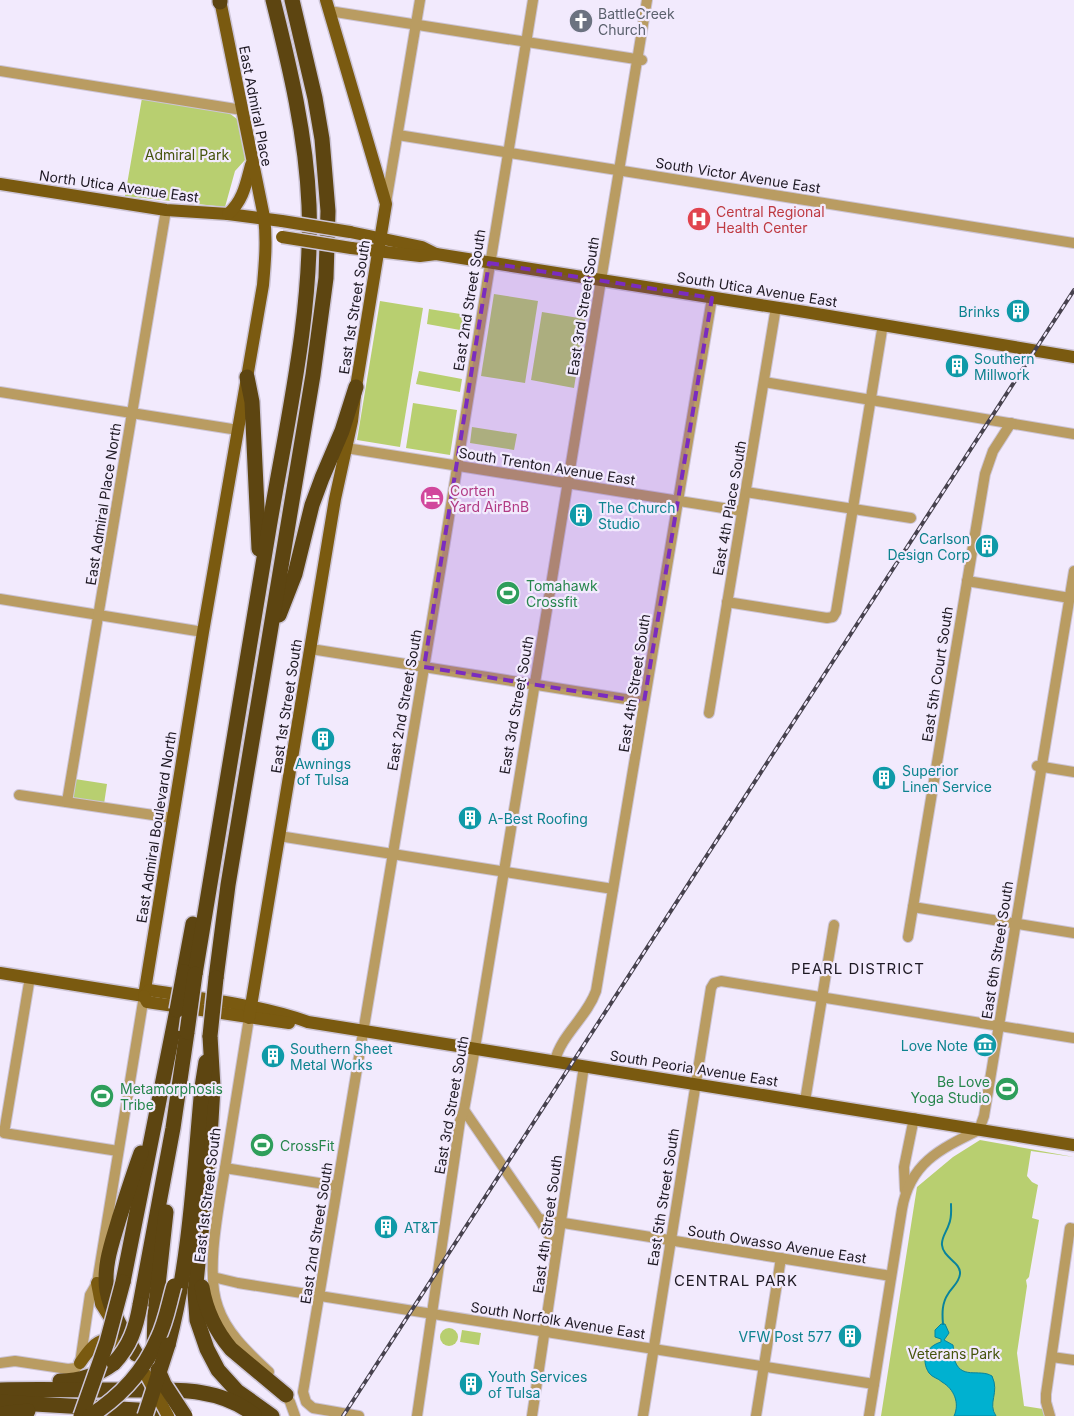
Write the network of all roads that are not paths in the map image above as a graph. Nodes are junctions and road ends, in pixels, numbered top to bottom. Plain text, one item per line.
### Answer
1 (273, 0) edge
2 (292, 0) edge
3 (420, 0) edge
4 (532, 0) edge
5 (647, 0) edge
6 (220, 1) edge
7 (328, 5) edge
8 (416, 23) junction
9 (526, 42) junction
10 (640, 60) junction
11 (0, 71) edge
12 (242, 110) junction
13 (398, 135) junction
14 (507, 152) junction
15 (252, 161) junction
16 (619, 170) junction
17 (0, 184) edge
18 (386, 204) junction
19 (166, 210) junction
20 (228, 214) junction
21 (264, 218) junction
22 (266, 235) junction
23 (381, 237) junction
24 (1074, 243) edge
25 (378, 252) junction
26 (436, 254) junction
27 (489, 263) junction
28 (600, 280) junction
29 (712, 298) junction
30 (776, 307) junction
31 (883, 324) junction
32 (1074, 357) edge
33 (247, 377) junction
34 (764, 382) junction
35 (356, 387) junction
36 (0, 392) edge
37 (872, 400) junction
38 (132, 413) junction
39 (1011, 423) junction
40 (238, 430) junction
41 (1074, 434) edge
42 (346, 448) junction
43 (457, 465) junction
44 (568, 483) junction
45 (746, 492) junction
46 (678, 501) junction
47 (853, 509) junction
48 (742, 511) junction
49 (911, 518) dead end
50 (1074, 571) edge
51 (261, 576) junction
52 (966, 581) junction
53 (1072, 592) edge
54 (0, 599) edge
55 (727, 602) junction
56 (98, 615) junction
57 (203, 632) junction
58 (268, 645) junction
59 (311, 648) junction
60 (424, 667) junction
61 (534, 685) junction
62 (644, 702) junction
63 (709, 713) dead end
64 (1039, 766) junction
65 (1074, 772) edge
66 (19, 795) dead end
67 (67, 802) junction
68 (173, 818) junction
69 (279, 836) junction
70 (392, 854) junction
71 (502, 872) junction
72 (613, 889) junction
73 (913, 907) junction
74 (1016, 923) junction
75 (834, 925) dead end
76 (1074, 932) edge
77 (908, 937) dead end
78 (0, 973) edge
79 (30, 977) junction
80 (144, 996) junction
81 (822, 998) junction
82 (250, 1013) junction
83 (999, 1026) junction
84 (363, 1030) junction
85 (180, 1031) junction
86 (210, 1036) junction
87 (1074, 1038) edge
88 (475, 1048) junction
89 (555, 1061) junction
90 (584, 1066) junction
91 (695, 1084) junction
92 (805, 1101) junction
93 (158, 1107) junction
94 (464, 1110) junction
95 (914, 1118) junction
96 (173, 1128) junction
97 (979, 1130) junction
98 (1074, 1144) edge
99 (118, 1151) junction
100 (225, 1168) junction
101 (338, 1186) junction
102 (904, 1194) junction
103 (539, 1219) junction
104 (560, 1223) junction
105 (1072, 1229) edge
106 (670, 1240) junction
107 (187, 1243) junction
108 (781, 1258) junction
109 (1069, 1266) edge
110 (198, 1267) junction
111 (554, 1271) junction
112 (891, 1276) junction
113 (213, 1277) junction
114 (97, 1283) junction
115 (238, 1283) junction
116 (320, 1296) junction
117 (218, 1308) junction
118 (433, 1315) junction
119 (544, 1332) junction
120 (653, 1349) junction
121 (136, 1354) junction
122 (1052, 1357) junction
123 (1074, 1360) edge
124 (0, 1363) edge
125 (80, 1363) junction
126 (763, 1367) junction
127 (152, 1371) junction
128 (0, 1384) edge
129 (874, 1384) junction
130 (0, 1390) edge
131 (286, 1395) junction
132 (0, 1402) edge
133 (75, 1411) edge
134 (249, 1412) edge
135 (0, 1414) edge
136 (90, 1416) edge
137 (145, 1416) edge
138 (168, 1416) edge
139 (176, 1416) edge
140 (185, 1416) edge
141 (272, 1416) edge
142 (295, 1416) edge
143 (359, 1416) edge
144 (417, 1416) edge
145 (532, 1416) edge
146 (643, 1416) edge
147 (756, 1416) edge
148 (868, 1416) edge
149 (1050, 1416) edge

1 - 51 highway
2 - 58 highway
3 - 8 street, East 1st Street South
4 - 9 street, East 2nd Street South
5 - 10 street, East 3rd Street South
6 - 12 main road, East Admiral Place
7 - 8 street
7 - 18 main road
8 - 9 street
8 - 13 street, East 1st Street South
9 - 10 street
9 - 14 street, East 2nd Street South
10 - 16 street, East 3rd Street South
11 - 12 street
12 - 15 main road, East Admiral Place
13 - 14 street, South Victor Avenue East
13 - 18 street, East 1st Street South
14 - 16 street, South Victor Avenue East
14 - 27 street, East 2nd Street South
15 - 20 main road
15 - 21 main road, East Admiral Place
16 - 24 street, South Victor Avenue East
16 - 28 street, East 3rd Street South
17 - 19 main road, North Utica Avenue East
18 - 23 main road, East 1st Street South
19 - 20 main road, North Utica Avenue East
19 - 38 street, East Admiral Place North
20 - 21 main road, North Utica Avenue East
21 - 22 main road, East Admiral Place
21 - 23 main road, South Utica Avenue East, bridge
22 - 25 main road, South Utica Avenue East, bridge
22 - 33 main road, East Admiral Boulevard North
23 - 25 main road, East 1st Street South
23 - 26 main road, South Utica Avenue East
25 - 26 main road, South Utica Avenue East
25 - 35 main road, East 1st Street South
26 - 27 main road, South Utica Avenue East
27 - 28 main road, South Utica Avenue East
27 - 43 street, East 2nd Street South
28 - 29 main road, South Utica Avenue East
28 - 44 street, East 3rd Street South
29 - 30 main road, South Utica Avenue East
29 - 46 street, East 4th Street South
30 - 31 main road, South Utica Avenue East
30 - 34 street, East 4th Place South
31 - 32 main road, South Utica Avenue East
31 - 37 street
33 - 40 main road, East Admiral Boulevard North
33 - 51 highway
34 - 37 street
34 - 45 street, East 4th Place South
35 - 42 main road, East 1st Street South
35 - 58 highway
36 - 38 street
37 - 39 street
37 - 47 street
38 - 40 street
38 - 56 street, East Admiral Place North
39 - 41 street
39 - 52 street, East 5th Court South
40 - 57 main road, East Admiral Boulevard North
42 - 43 street, South Trenton Avenue East
42 - 59 main road, East 1st Street South
43 - 44 street, South Trenton Avenue East
43 - 60 street, East 2nd Street South
44 - 46 street, South Trenton Avenue East
44 - 61 street, East 3rd Street South
45 - 47 street
45 - 48 street, East 4th Place South
46 - 48 street, South Trenton Avenue East
46 - 62 street, East 4th Street South
47 - 49 street
47 - 55 street
48 - 55 street, East 4th Place South
50 - 53 street, East 6th Street South
51 - 85 highway, bridge
52 - 53 street
52 - 73 street, East 5th Court South
53 - 64 street, East 6th Street South
54 - 56 street
55 - 63 street, East 4th Place South
56 - 57 street
56 - 67 street, East Admiral Place North
57 - 68 main road, East Admiral Boulevard North
58 - 86 highway, bridge
59 - 60 street
59 - 69 main road, East 1st Street South
60 - 61 street
60 - 70 street, East 2nd Street South
61 - 62 street
61 - 71 street, East 3rd Street South
62 - 72 street, East 4th Street South
64 - 65 street
64 - 74 street, East 6th Street South
66 - 67 street
67 - 68 street
68 - 80 main road, East Admiral Boulevard North
69 - 70 street
69 - 82 main road, East 1st Street South
70 - 71 street
70 - 84 street, East 2nd Street South
71 - 72 street
71 - 88 street, East 3rd Street South
72 - 89 street, East 4th Street South
73 - 74 street
73 - 77 street, East 5th Court South
74 - 76 street
74 - 83 street, East 6th Street South
75 - 81 street
78 - 79 main road
79 - 80 main road
79 - 99 street
80 - 82 main road, South Peoria Avenue East
80 - 99 street, East Admiral Boulevard North
81 - 83 street
81 - 91 street, East 5th Street South
81 - 92 street
82 - 84 main road, South Peoria Avenue East
82 - 100 street, East 1st Street South
83 - 87 street
83 - 97 street, East 6th Street South
84 - 88 main road, South Peoria Avenue East
84 - 101 street, East 2nd Street South
85 - 93 highway
85 - 96 highway
86 - 107 highway
86 - 110 highway
88 - 89 main road, South Peoria Avenue East
88 - 94 street, East 3rd Street South
89 - 90 main road, South Peoria Avenue East
90 - 91 main road, South Peoria Avenue East
90 - 104 street, East 4th Street South
91 - 92 main road, South Peoria Avenue East
91 - 106 street, East 5th Street South
92 - 95 main road, South Peoria Avenue East
93 - 121 highway
93 - 133 highway, bridge
94 - 103 street
94 - 118 street, East 3rd Street South
95 - 97 main road, South Peoria Avenue East
95 - 102 street
96 - 127 highway
96 - 128 highway, bridge
97 - 98 main road, South Peoria Avenue East
97 - 102 street
99 - 114 street, East Admiral Boulevard North
100 - 101 street
100 - 113 street, East 1st Street South
101 - 116 street, East 2nd Street South
102 - 112 street
103 - 104 street, South Owasso Avenue East
103 - 111 street
104 - 106 street, South Owasso Avenue East
104 - 111 street, East 4th Street South
105 - 109 street
106 - 108 street, South Owasso Avenue East
106 - 120 street, East 5th Street South
107 - 136 highway, bridge
107 - 137 highway, bridge
108 - 112 street, South Owasso Avenue East
108 - 126 street
109 - 122 street
110 - 131 highway
110 - 141 highway
111 - 119 street, East 4th Street South
112 - 129 street
113 - 115 street, South Norfolk Avenue East
113 - 117 street, East 1st Street South
114 - 121 main road
114 - 125 street, East Admiral Boulevard North
115 - 116 street, South Norfolk Avenue East
115 - 117 street
116 - 118 street, South Norfolk Avenue East
116 - 143 street, East 2nd Street South
117 - 131 street, East 1st Street South
118 - 119 street, South Norfolk Avenue East
118 - 144 street, East 3rd Street South
119 - 120 street, South Norfolk Avenue East
119 - 145 street, East 4th Street South
120 - 126 street, South Norfolk Avenue East
120 - 146 street, East 5th Street South
121 - 125 main road
121 - 127 main road
122 - 123 street
122 - 149 street
124 - 125 street
126 - 129 street, South Norfolk Avenue East
126 - 147 street
127 - 138 main road, bridge
127 - 140 highway, bridge
129 - 148 street
130 - 134 highway
131 - 142 street
132 - 133 highway
133 - 135 highway
133 - 139 highway

